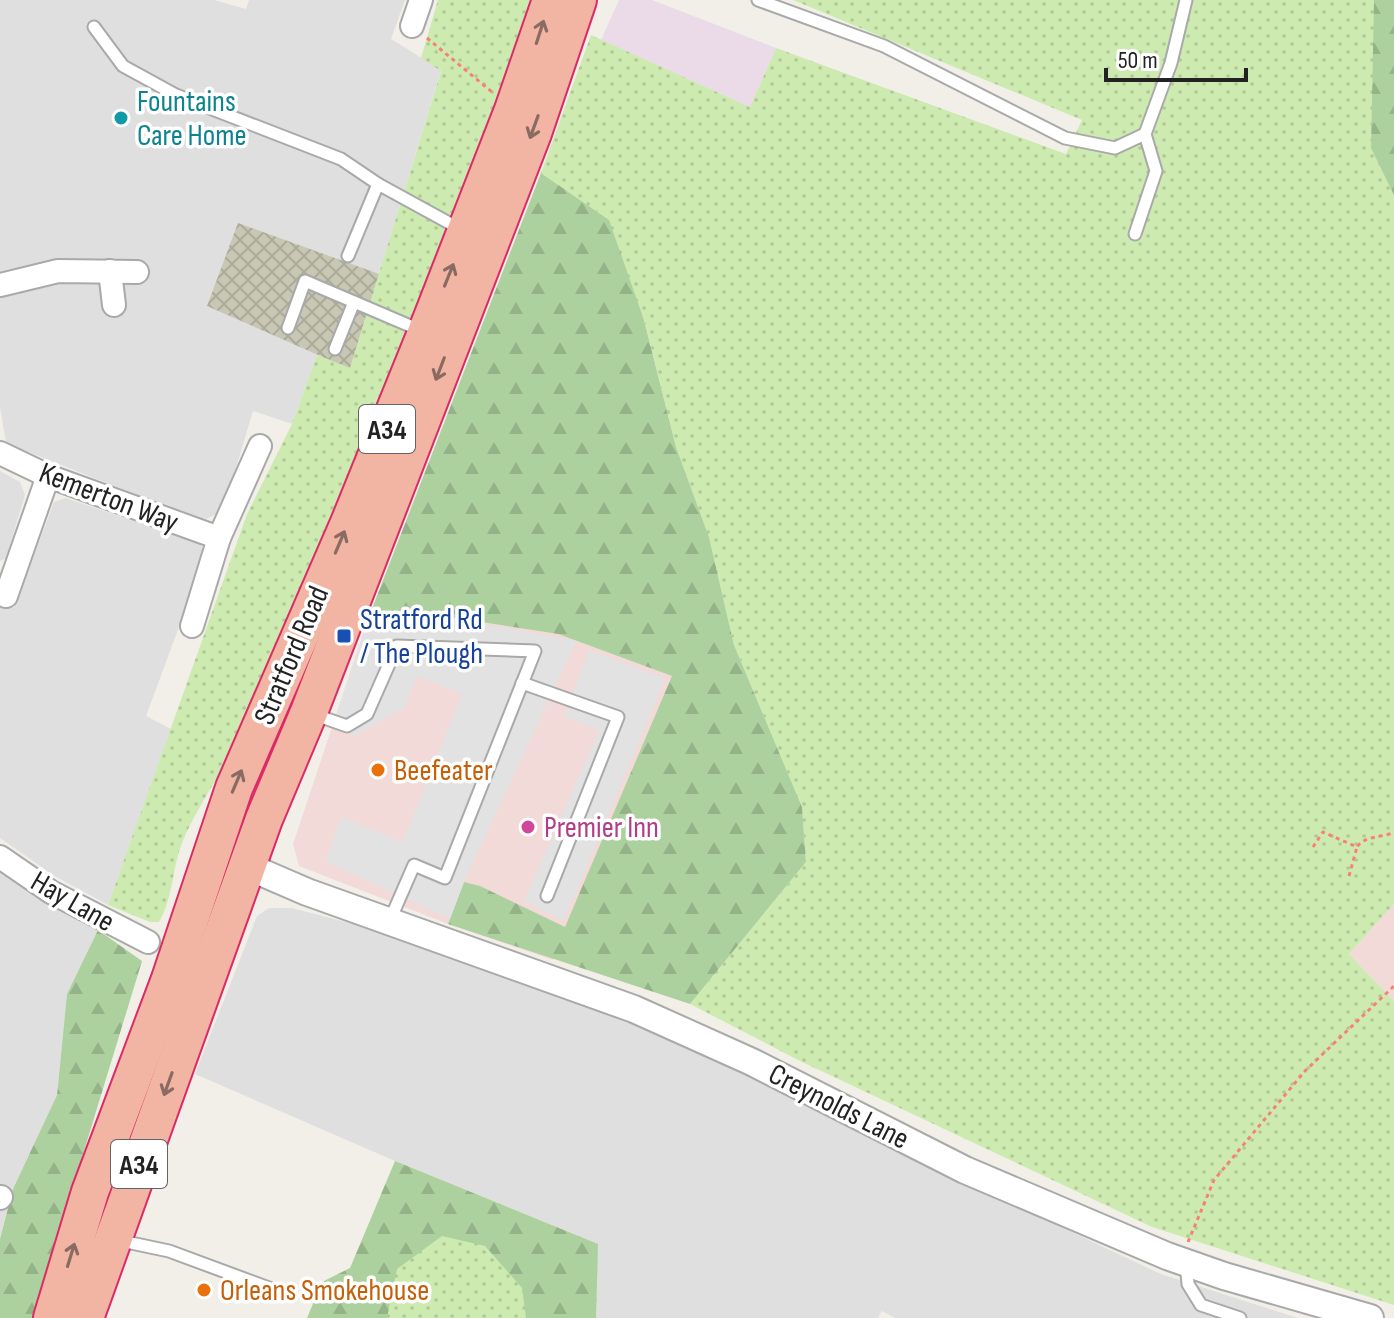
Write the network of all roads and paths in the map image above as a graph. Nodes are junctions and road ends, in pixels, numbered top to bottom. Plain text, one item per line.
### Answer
1 (421, 0) edge
2 (551, 0) edge
3 (578, 0) edge
4 (758, 0) edge
5 (1186, 0) edge
6 (412, 26) joint
7 (94, 27) dead end
8 (513, 110) junction
9 (1145, 134) junction
10 (378, 184) junction
11 (466, 232) junction
12 (1135, 234) dead end
13 (348, 256) dead end
14 (110, 271) junction
15 (137, 272) dead end
16 (0, 285) edge
17 (354, 302) junction
18 (114, 305) dead end
19 (288, 328) dead end
20 (426, 333) junction
21 (335, 349) dead end
22 (260, 446) dead end
23 (0, 453) edge
24 (48, 476) junction
25 (219, 538) junction
26 (7, 581) edge
27 (192, 626) dead end
28 (522, 683) junction
29 (309, 712) junction
30 (1394, 832) edge
31 (1313, 847) dead end
32 (1357, 847) junction
33 (0, 857) edge
34 (229, 860) junction
35 (1349, 876) dead end
36 (307, 892) junction
37 (547, 896) dead end
38 (234, 905) junction
39 (390, 920) junction
40 (148, 942) dead end
41 (1394, 986) edge
42 (112, 1239) junction
43 (1184, 1262) junction
44 (277, 1291) dead end
45 (52, 1318) edge
46 (85, 1318) edge
47 (1240, 1318) edge
48 (1370, 1318) edge

1 - 6 street
8 -> 2 highway, Stratford Road / A34
3 -> 29 highway, Stratford Road / A34
4 - 9 lane
5 - 9 lane
6 - 8 path
7 - 10 lane
8 - 11 highway, Stratford Road / A34
9 - 12 lane
10 - 11 lane
10 - 13 lane
20 -> 11 highway, Stratford Road / A34
14 - 15 street
14 - 16 street
14 - 18 street
17 - 19 lane
17 - 20 lane
17 - 21 lane
34 -> 20 highway, Stratford Road / A34
22 - 25 street, Kemerton Way
23 - 24 street, Kemerton Way
24 - 25 street, Kemerton Way
24 - 26 street
25 - 27 street, Kemerton Way
28 - 29 lane
28 - 37 lane
28 - 39 lane
29 - 34 highway, Stratford Road / A34
30 - 32 path
31 - 32 path
32 - 35 path
33 - 40 street, Hay Lane
34 - 36 street, Creynolds Lane
34 - 38 highway, Stratford Road / A34
45 -> 34 highway, A34
36 - 38 street, Creynolds Lane
36 - 39 street, Creynolds Lane
38 -> 42 highway, Stratford Road / A34
39 - 43 street, Creynolds Lane
41 - 43 path
42 - 44 lane
42 - 46 highway, Stratford Road / A34
43 - 47 lane
43 - 48 street, Creynolds Lane

